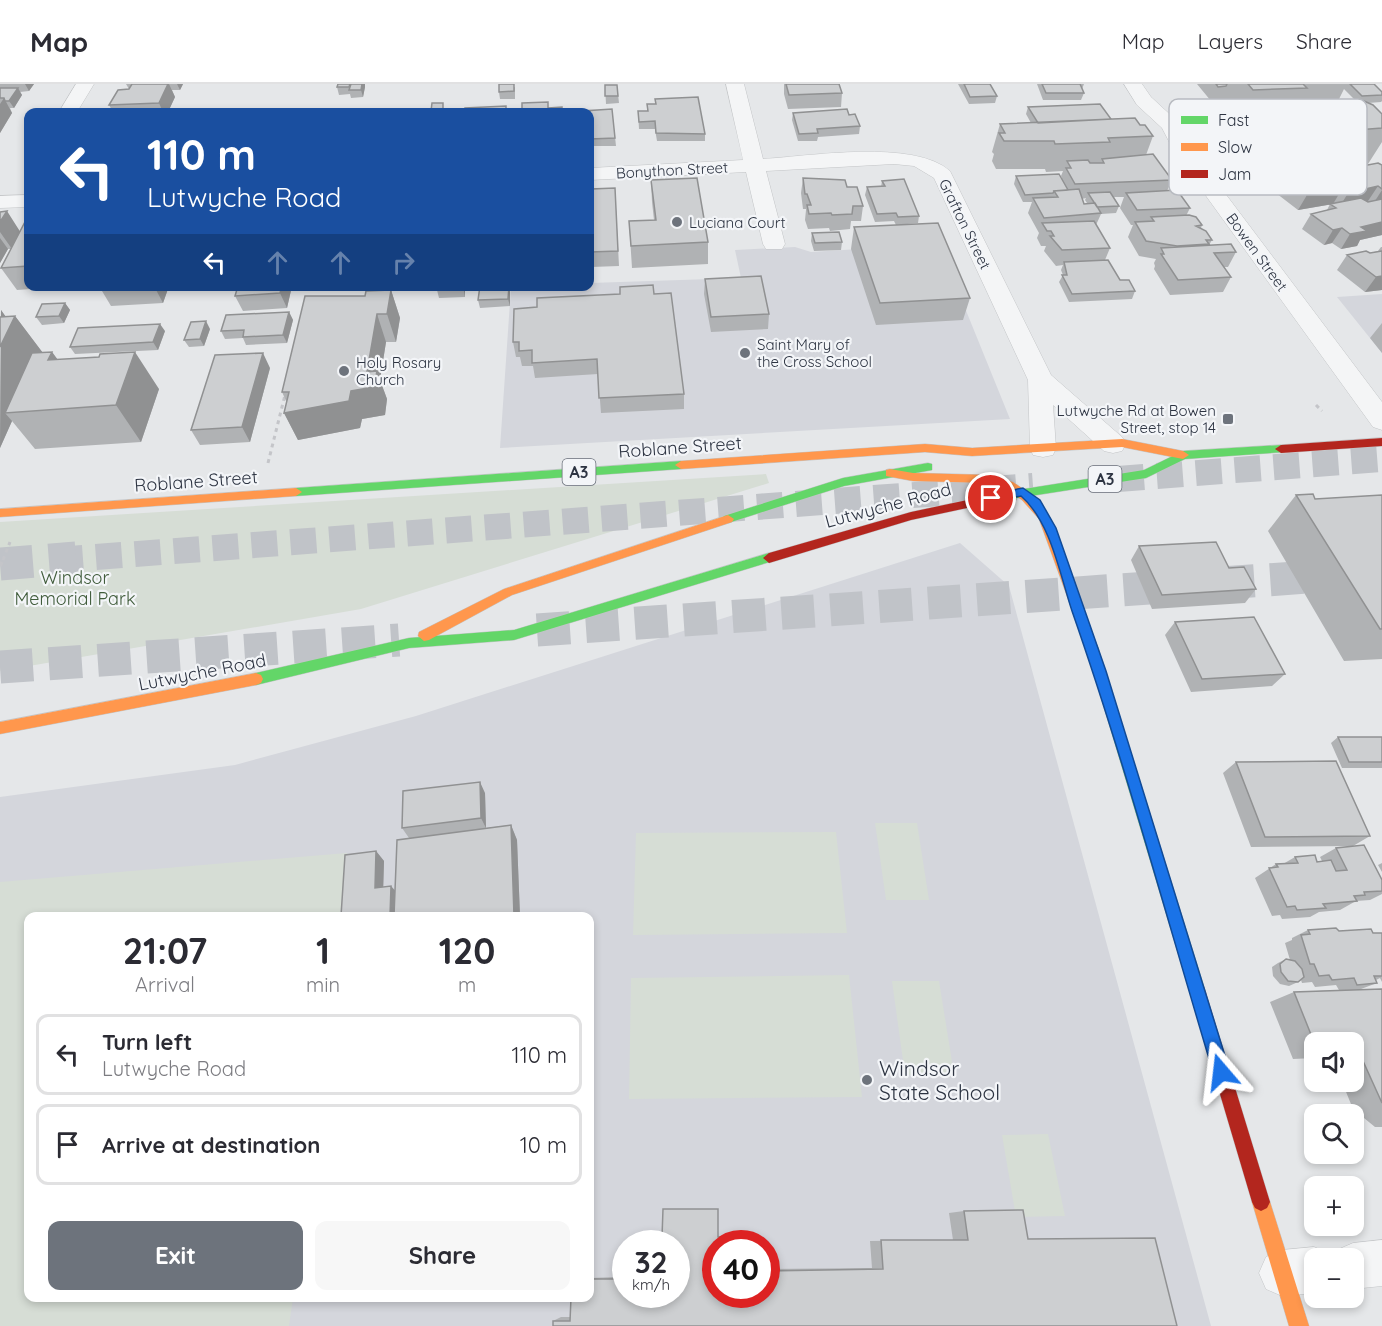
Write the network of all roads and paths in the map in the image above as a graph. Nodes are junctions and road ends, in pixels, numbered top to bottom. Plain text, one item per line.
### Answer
1 (85, 84) edge
2 (735, 84) edge
3 (1133, 84) edge
4 (70, 108) edge
5 (1169, 124) edge
6 (755, 166) junction
7 (594, 174) edge
8 (24, 186) edge
9 (1216, 195) edge
10 (15, 201) edge
11 (774, 244) dead end
12 (1041, 380) junction
13 (285, 394) edge
14 (1316, 405) dead end
15 (1322, 411) dead end
16 (1382, 421) edge
17 (1382, 442) edge
18 (1113, 444) junction
19 (1043, 448) junction
20 (972, 452) junction
21 (1183, 455) junction
22 (267, 470) dead end
23 (890, 473) junction
24 (1023, 492) junction
25 (0, 513) edge
26 (409, 643) junction
27 (0, 728) edge
28 (1382, 1263) edge
29 (1364, 1265) edge
30 (1298, 1272) edge
31 (1299, 1326) edge

1 - 4 street
2 - 6 street
3 - 5 street, Bowen Street
6 - 7 street, Bonython Street
6 - 11 street
6 - 12 street, Grafton Street
8 - 10 street
9 - 16 street, Bowen Street
12 - 18 street, Grafton Street
12 - 19 street, Grafton Street
13 - 22 path
14 - 15 path
17 - 21 main road, Lutwyche Road / A3
18 - 19 main road, Roblane Street / A3
18 - 21 main road, Roblane Street / A3
19 - 20 main road, Roblane Street / A3
20 - 23 main road, Lutwyche Road / A3
20 - 25 main road, Roblane Street / A3
21 - 24 main road, Lutwyche Road / A3
23 - 24 main road
23 - 26 main road, Lutwyche Road / A3
24 - 26 main road, Lutwyche Road / A3
24 - 30 main road
26 - 27 main road, Lutwyche Road / A3
28 - 29 street
30 - 31 main road

